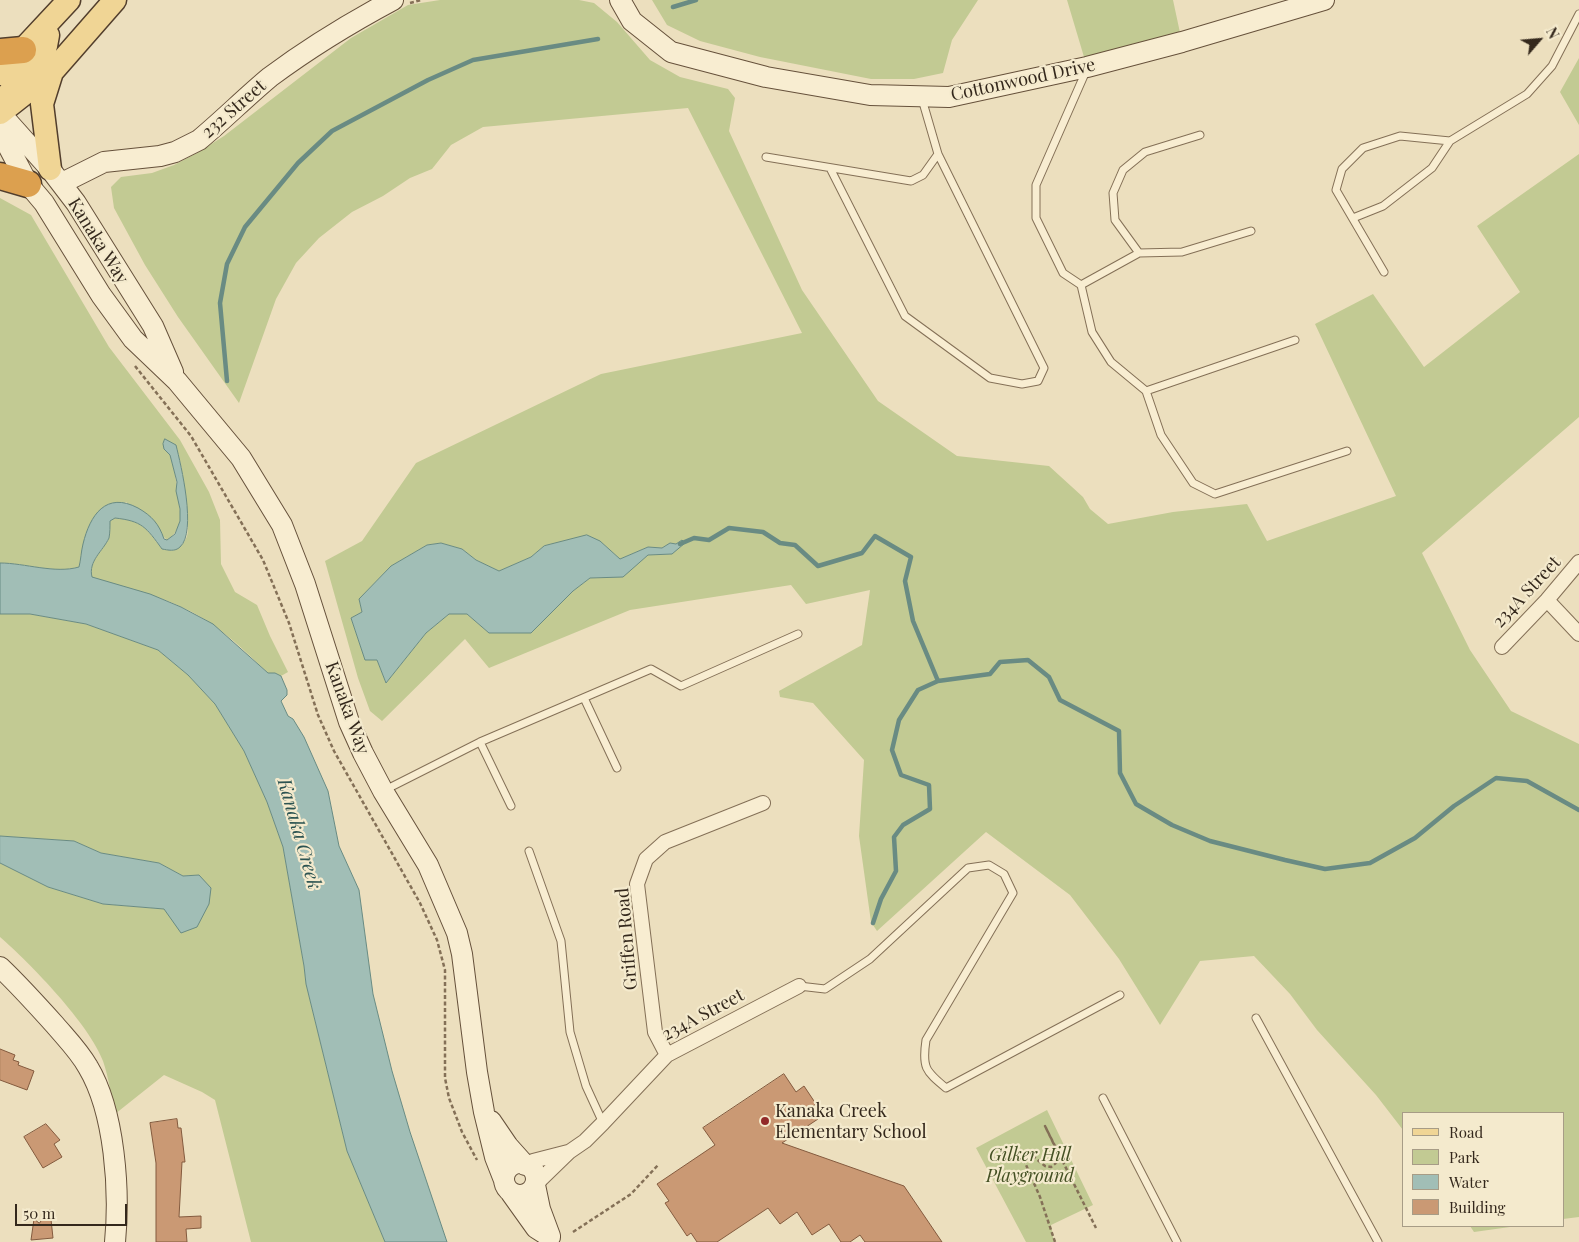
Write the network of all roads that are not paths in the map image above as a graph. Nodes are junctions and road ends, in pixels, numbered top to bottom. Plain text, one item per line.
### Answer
1 (69, 0) edge
2 (115, 0) edge
3 (393, 0) edge
4 (620, 0) edge
5 (1324, 0) edge
6 (1579, 14) edge
7 (51, 20) junction
8 (12, 51) edge
9 (1088, 67) junction
10 (52, 72) junction
11 (0, 74) edge
12 (921, 96) junction
13 (0, 105) edge
14 (0, 113) edge
15 (1200, 135) dead end
16 (0, 138) edge
17 (1450, 141) junction
18 (938, 154) junction
19 (766, 157) dead end
20 (830, 168) junction
21 (0, 176) edge
22 (56, 176) junction
23 (28, 184) junction
24 (1353, 218) junction
25 (1251, 231) dead end
26 (1138, 253) junction
27 (1384, 272) dead end
28 (1081, 286) junction
29 (1295, 340) dead end
30 (177, 381) junction
31 (1146, 391) junction
32 (1347, 451) dead end
33 (1579, 562) edge
34 (1547, 600) junction
35 (798, 634) dead end
36 (1579, 634) edge
37 (1502, 647) dead end
38 (584, 698) junction
39 (480, 742) junction
40 (617, 768) dead end
41 (383, 791) junction
42 (763, 803) dead end
43 (511, 806) dead end
44 (529, 851) dead end
45 (0, 967) edge
46 (799, 986) joint
47 (1120, 995) dead end
48 (1256, 1018) dead end
49 (666, 1054) junction
50 (1103, 1098) dead end
51 (484, 1112) junction
52 (603, 1123) junction
53 (569, 1152) junction
54 (526, 1164) junction
55 (535, 1185) junction
56 (508, 1187) junction
57 (552, 1240) edge
58 (115, 1242) edge
59 (1177, 1242) edge
60 (1378, 1242) edge

1 - 7 main road
2 - 10 main road
3 - 22 main road, 232 Street
4 - 12 main road, Cottonwood Drive
5 - 9 main road, Cottonwood Drive
6 - 17 lane
7 - 8 main road
7 - 13 main road
8 - 11 main road
9 - 12 main road, Cottonwood Drive
9 - 28 lane
10 - 14 main road
10 - 22 main road
12 - 18 lane
14 - 22 main road, Kanaka Way
15 - 26 lane
16 - 23 main road, Kanaka Way
17 - 24 lane
17 - 24 lane
18 - 20 lane
18 - 20 lane
19 - 20 lane
21 - 23 highway
22 - 30 main road, Kanaka Way
23 - 30 main road, Kanaka Way
24 - 27 lane
25 - 26 lane
26 - 28 lane
28 - 31 lane
29 - 31 lane
30 - 41 main road, Kanaka Way
31 - 32 lane
33 - 34 street, 234A Street
34 - 36 street
34 - 37 street, 234A Street
35 - 38 lane
38 - 39 lane
38 - 40 lane
39 - 41 lane
39 - 43 lane
41 - 51 main road, Kanaka Way
42 - 49 street, Griffen Road
44 - 52 lane
45 - 58 main road
46 - 47 lane
46 - 49 street, 234A Street
48 - 60 lane
49 - 52 street, 234A Street
50 - 59 lane
51 - 54 main road, Kanaka Way
51 - 56 main road, Kanaka Way
52 - 53 street, 234A Street
53 - 54 street, 234A Street
53 - 55 street, 234A Street
54 - 55 main road
54 - 56 main road
55 - 56 main road
55 - 57 main road, Kanaka Way
56 - 57 main road, Kanaka Way

